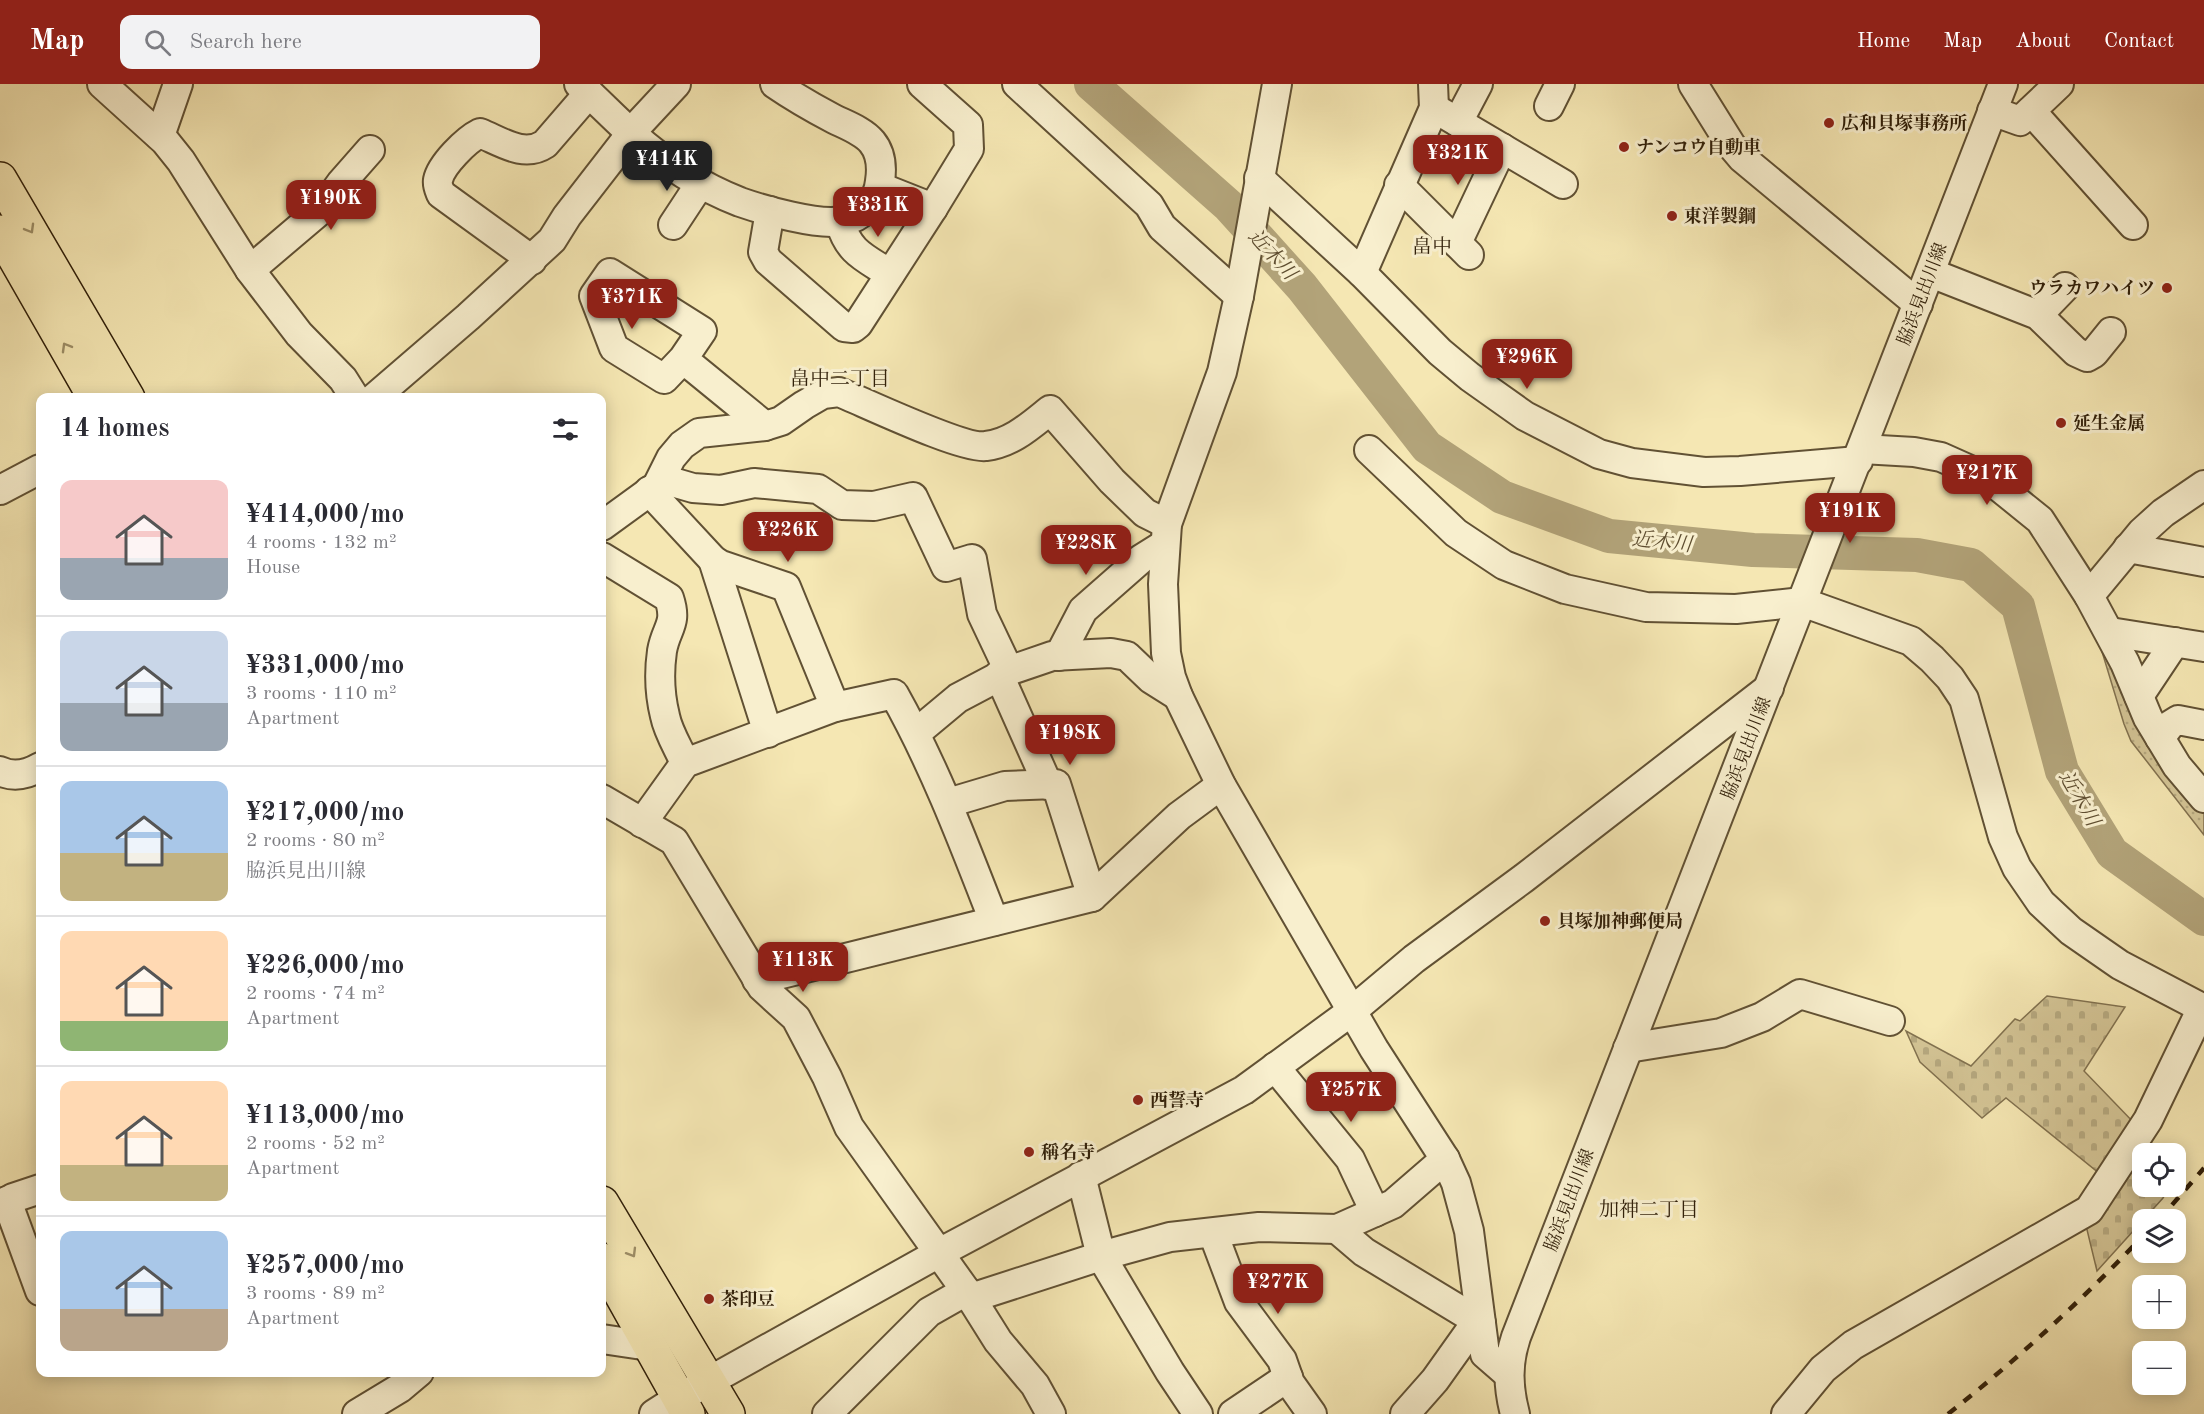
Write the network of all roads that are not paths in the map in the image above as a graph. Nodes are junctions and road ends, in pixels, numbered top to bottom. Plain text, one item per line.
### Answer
1 (102, 84) edge
2 (178, 84) edge
3 (676, 84) edge
4 (775, 84) edge
5 (922, 84) edge
6 (1017, 84) edge
7 (1277, 84) edge
8 (1478, 84) edge
9 (1693, 84) edge
10 (2003, 84) edge
11 (2059, 84) edge
12 (584, 88) edge
13 (1433, 96) edge
14 (1992, 111) junction
15 (2031, 111) junction
16 (1458, 122) junction
17 (631, 133) junction
18 (160, 136) junction
19 (1502, 148) junction
20 (370, 150) dead end
21 (0, 179) edge
22 (1259, 182) junction
23 (700, 184) junction
24 (1563, 184) dead end
25 (1399, 185) junction
26 (880, 187) junction
27 (933, 208) junction
28 (770, 211) junction
29 (2123, 221) dead end
30 (840, 222) junction
31 (673, 225) dead end
32 (0, 232) edge
33 (531, 260) junction
34 (250, 270) junction
35 (1362, 273) junction
36 (1931, 273) junction
37 (890, 274) junction
38 (2065, 287) dead end
39 (1239, 291) junction
40 (1918, 304) junction
41 (2038, 315) junction
42 (2111, 332) dead end
43 (683, 359) dead end
44 (92, 393) edge
45 (125, 393) edge
46 (352, 393) edge
47 (380, 393) edge
48 (765, 426) junction
49 (1369, 450) dead end
50 (1858, 460) junction
51 (36, 471) edge
52 (655, 485) junction
53 (2204, 485) edge
54 (0, 490) edge
55 (606, 523) edge
56 (1166, 534) junction
57 (2128, 548) junction
58 (606, 559) edge
59 (713, 560) junction
60 (2204, 562) edge
61 (2089, 596) junction
62 (1802, 602) junction
63 (2110, 632) junction
64 (2175, 642) junction
65 (2204, 647) edge
66 (1059, 656) junction
67 (1004, 673) junction
68 (1770, 687) junction
69 (1178, 696) junction
70 (2139, 696) junction
71 (835, 707) junction
72 (2204, 725) edge
73 (768, 733) junction
74 (916, 733) junction
75 (2160, 738) junction
76 (685, 764) junction
77 (36, 769) edge
78 (0, 771) edge
79 (1048, 785) junction
80 (1221, 785) junction
81 (2204, 798) edge
82 (606, 801) edge
83 (948, 803) junction
84 (642, 823) junction
85 (1092, 897) junction
86 (994, 921) junction
87 (757, 980) junction
88 (2203, 1008) edge
89 (1352, 1011) junction
90 (1890, 1021) dead end
91 (1628, 1048) junction
92 (1275, 1067) junction
93 (1445, 1159) junction
94 (1081, 1176) junction
95 (36, 1191) edge
96 (4, 1204) edge
97 (606, 1210) edge
98 (1375, 1212) junction
99 (1337, 1229) junction
100 (1213, 1233) junction
101 (939, 1253) junction
102 (1101, 1256) junction
103 (606, 1267) edge
104 (36, 1281) edge
105 (969, 1294) junction
106 (1479, 1322) junction
107 (606, 1339) edge
108 (649, 1346) junction
109 (1508, 1374) junction
110 (410, 1377) edge
111 (1288, 1377) junction
112 (709, 1381) junction
113 (673, 1409) edge
114 (357, 1414) edge
115 (728, 1414) edge
116 (827, 1414) edge
117 (1051, 1414) edge
118 (1198, 1414) edge
119 (1233, 1414) edge
120 (1312, 1414) edge
121 (1405, 1414) edge
122 (1515, 1414) edge
123 (1786, 1414) edge

1 - 18 street
2 - 18 street
3 - 17 street
4 - 26 street
5 - 27 street
6 - 39 street
7 - 22 street
8 - 16 street
9 - 40 street
10 - 14 street, 脇浜見出川線
11 - 15 street
12 - 17 street
12 - 33 street
13 - 16 street
13 - 25 street
14 - 15 street
14 - 36 street, 脇浜見出川線
15 - 29 street
16 - 19 street
17 - 23 street
17 - 33 street
18 - 34 street
19 - 24 street
19 - 25 street
20 - 34 street
21 -> 45 main road
22 - 35 street
22 - 39 street
23 - 28 street
23 - 31 street
25 - 35 street
26 - 27 street
26 - 30 street
27 - 37 street
28 - 30 street
28 - 37 street
30 - 37 street
44 -> 32 main road
33 - 47 street
34 - 46 street
35 - 50 street
36 - 40 street, 脇浜見出川線
36 - 41 street
38 - 41 street
39 - 56 street
40 - 50 street, 脇浜見出川線
41 - 42 street
43 - 48 street
48 - 52 street
48 - 56 street
49 - 62 street
50 - 61 street
50 - 62 street, 脇浜見出川線
51 - 54 street
52 - 55 street
52 - 59 street
52 - 67 street
53 - 57 street
56 - 66 street
56 - 69 street
57 - 60 street
57 - 61 street
58 - 76 street
59 - 71 street
59 - 73 street
61 - 63 street
62 - 68 street, 脇浜見出川線
62 - 88 street
63 - 64 street
63 - 70 street
64 - 65 street
64 - 70 street
66 - 67 street
66 - 69 street
67 - 74 street
67 - 79 street
68 - 89 street
68 - 91 street, 脇浜見出川線
69 - 80 street
70 - 75 street
71 - 73 street
71 - 74 street
72 - 75 street
73 - 76 street
74 - 83 street
75 - 81 street
76 - 84 street
77 - 78 street
79 - 83 street
79 - 85 street
80 - 85 street
80 - 89 street
82 - 84 street
83 - 86 street
84 - 87 street
85 - 86 street
86 - 87 street
87 - 101 street
88 - 123 street
89 - 92 street
89 - 93 street
90 - 91 street
91 - 109 street, 脇浜見出川線
92 - 94 street
92 - 98 street
93 - 98 street
93 - 106 street
94 - 101 street
94 - 102 street
95 - 96 street
96 - 104 street
97 -> 112 main road
98 - 99 street
99 - 100 street
99 - 106 street
100 - 102 street
100 - 111 street
101 - 105 street
101 - 112 street
102 - 105 street
102 - 118 street
103 - 108 main road
105 - 116 street
105 - 117 street
106 - 109 street
106 - 121 street
107 - 108 street
108 - 113 main road
109 - 122 street, 脇浜見出川線
110 - 114 street
111 - 119 street
111 - 120 street
112 - 113 street
112 - 115 main road

